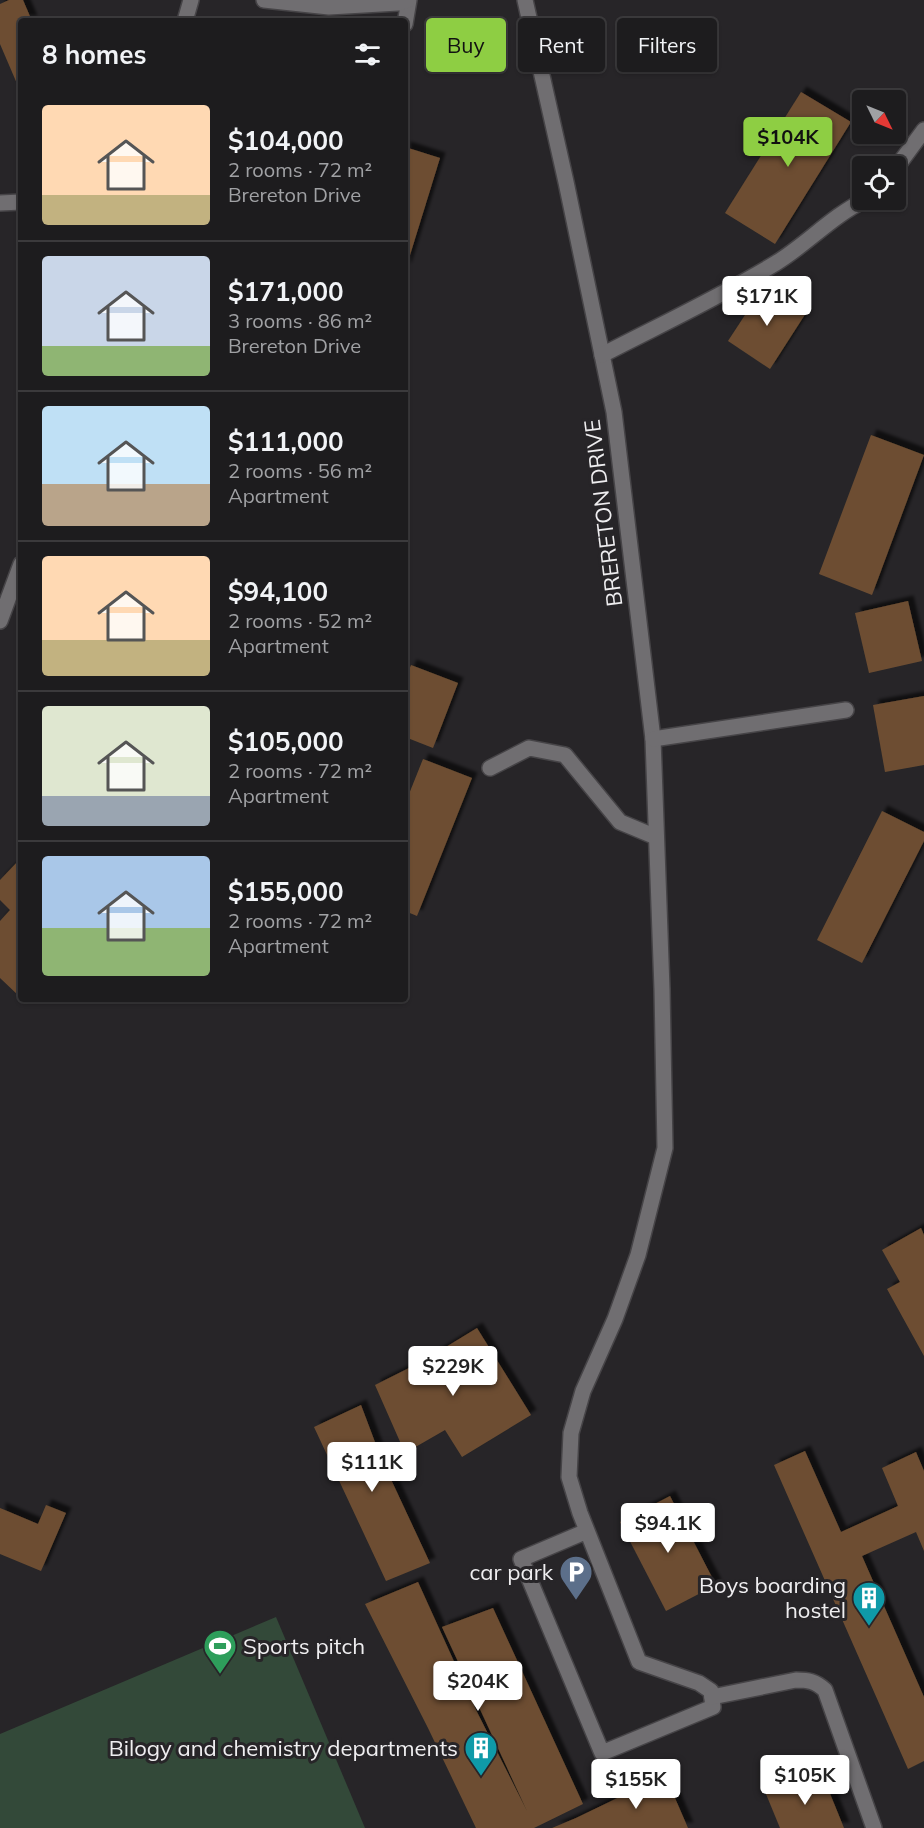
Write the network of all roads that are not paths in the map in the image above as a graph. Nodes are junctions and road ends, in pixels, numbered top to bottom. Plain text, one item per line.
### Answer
1 (191, 0) edge
2 (264, 0) edge
3 (408, 0) edge
4 (525, 0) edge
5 (186, 18) edge
6 (406, 18) edge
7 (924, 130) edge
8 (905, 156) edge
9 (18, 202) edge
10 (0, 203) edge
11 (852, 206) edge
12 (602, 355) junction
13 (18, 572) edge
14 (0, 621) edge
15 (846, 710) dead end
16 (653, 739) junction
17 (490, 768) dead end
18 (656, 837) junction
19 (587, 1531) junction
20 (712, 1697) junction
21 (874, 1828) edge

1 - 5 street
2 - 3 street
3 - 6 street
4 - 12 street, BRERETON DRIVE
7 - 8 street
9 - 10 street
11 - 12 street
12 - 16 street, BRERETON DRIVE
13 - 14 street
15 - 16 street
16 - 18 street, BRERETON DRIVE
17 - 18 street
18 - 19 street, BRERETON DRIVE
19 - 20 street, BRERETON DRIVE
19 - 20 street
20 - 21 street

